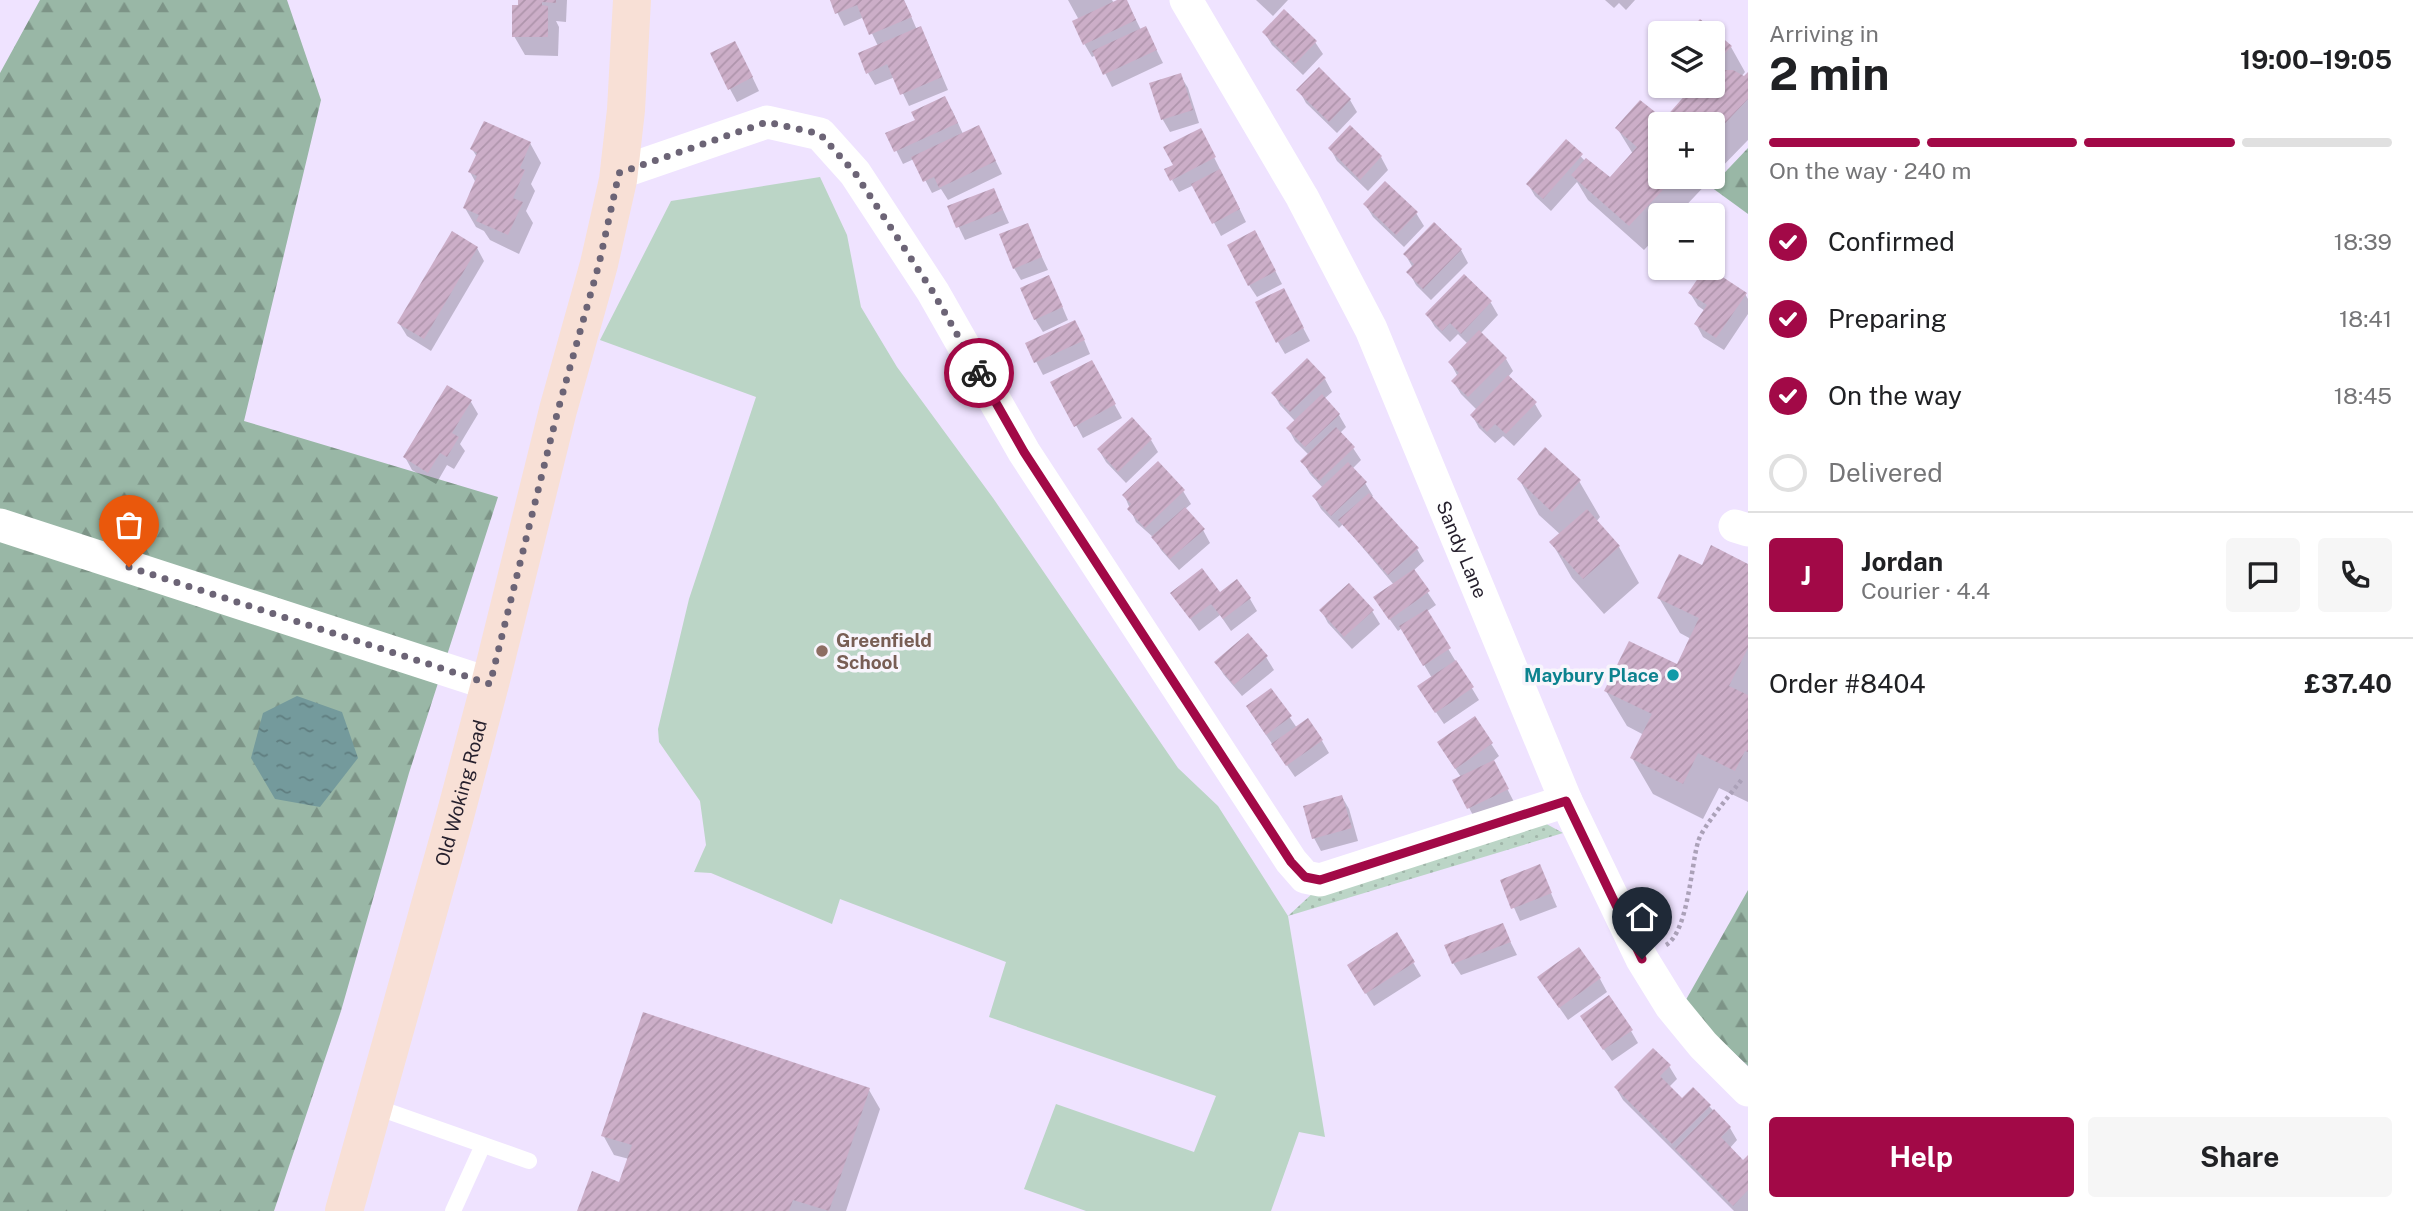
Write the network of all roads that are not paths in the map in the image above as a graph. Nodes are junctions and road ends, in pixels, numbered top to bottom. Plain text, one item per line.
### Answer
1 (632, 0) edge
2 (1186, 0) edge
3 (619, 173) junction
4 (0, 525) edge
5 (490, 684) junction
6 (1566, 801) junction
7 (1748, 1090) edge
8 (373, 1106) junction
9 (483, 1145) junction
10 (529, 1161) dead end
11 (344, 1211) edge
12 (453, 1211) edge

1 - 3 main road, Old Woking Road
2 - 6 street, Sandy Lane
3 - 5 main road, Old Woking Road
3 - 6 street
4 - 5 street
5 - 8 main road, Old Woking Road
6 - 7 street, Sandy Lane
8 - 9 lane
8 - 11 main road, Old Woking Road
9 - 10 lane
9 - 12 lane

